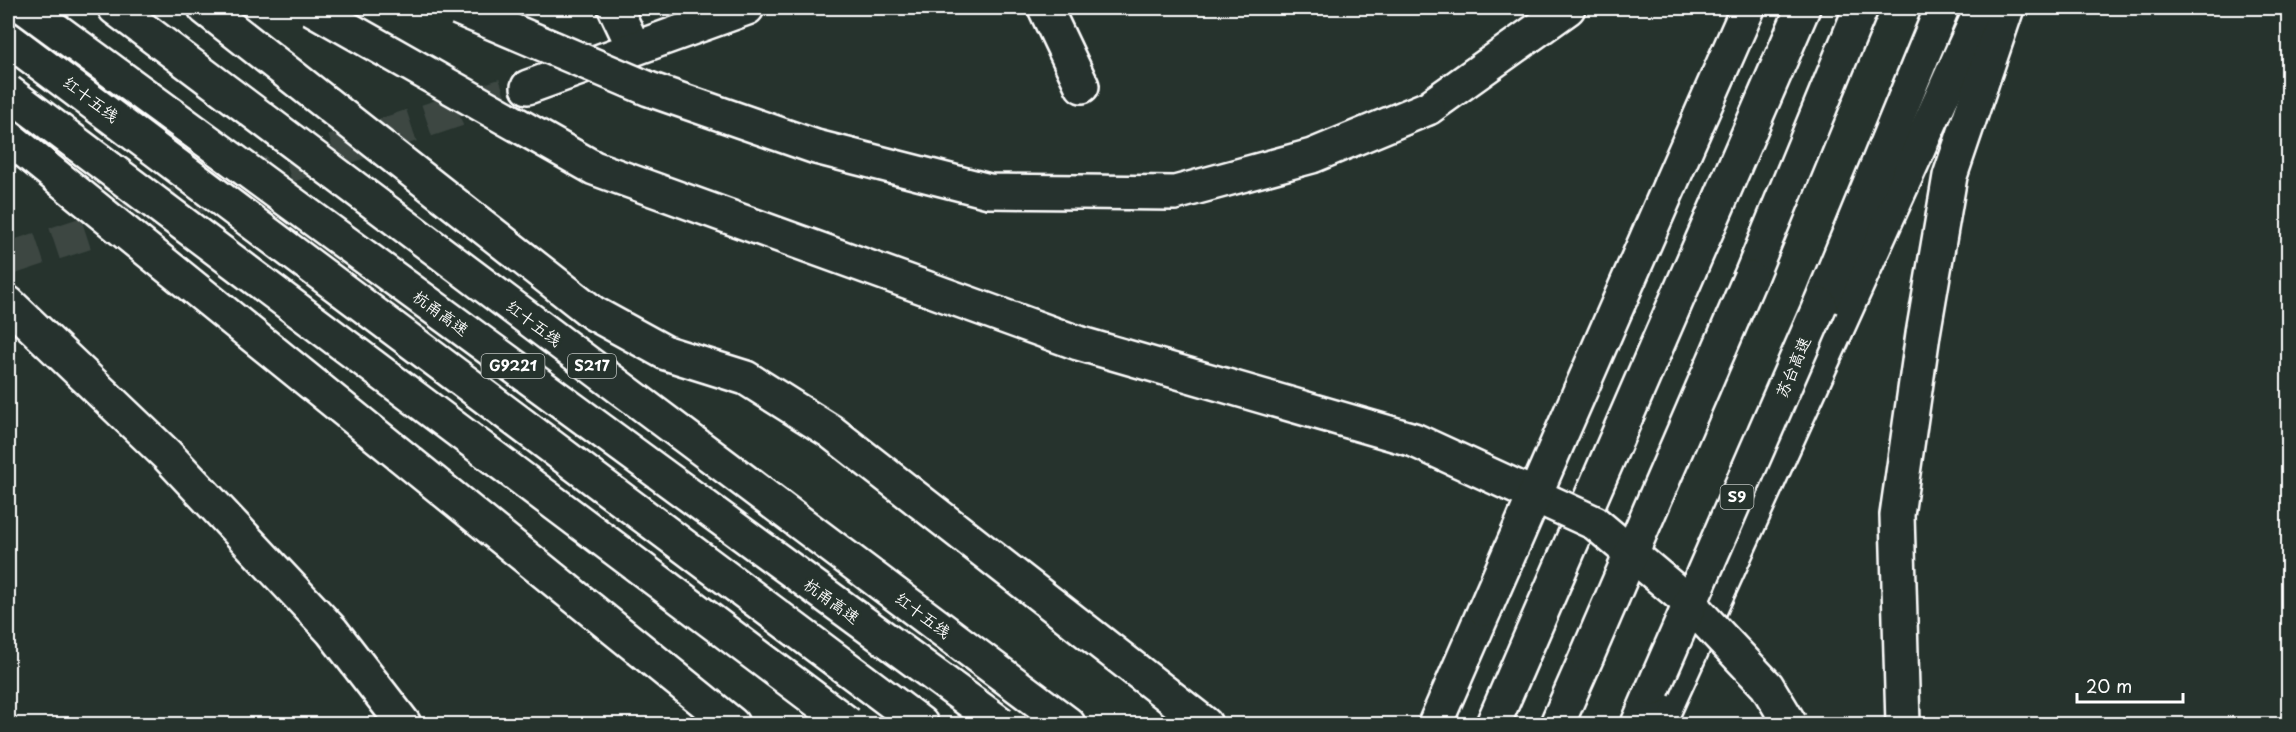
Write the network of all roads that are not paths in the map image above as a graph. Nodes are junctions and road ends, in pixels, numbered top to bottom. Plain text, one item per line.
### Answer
1 (26, 8) edge
2 (115, 8) edge
3 (205, 8) edge
4 (311, 8) edge
5 (458, 8) edge
6 (615, 8) edge
7 (747, 8) edge
8 (1045, 8) edge
9 (1568, 8) edge
10 (1748, 8) edge
11 (1803, 8) edge
12 (1861, 8) edge
13 (1942, 8) edge
14 (1982, 8) edge
15 (2007, 8) edge
16 (8, 39) edge
17 (634, 48) junction
18 (1082, 86) dead end
19 (528, 87) tunnel mouth
20 (8, 92) edge
21 (8, 136) edge
22 (8, 303) edge
23 (404, 724) edge
24 (732, 724) edge
25 (848, 724) edge
26 (921, 724) edge
27 (1001, 724) edge
28 (1068, 724) edge
29 (1205, 724) edge
30 (1435, 724) edge
31 (1493, 724) edge
32 (1557, 724) edge
33 (1638, 724) edge
34 (1658, 724) edge
35 (1790, 724) edge
36 (1903, 724) edge

1 - 27 main road, 杭甬高速 / G9221, bridge
2 - 28 main road, 红十五线 / S217
3 - 29 main road
4 - 35 main road, bridge
5 - 9 main road, bridge
6 - 17 main road
7 - 17 main road
8 - 18 main road
10 - 30 main road, bridge
11 - 31 main road
12 - 32 main road, bridge
13 - 33 main road, 苏台高速 / S9, bridge
14 - 34 main road
15 - 36 main road
16 - 26 main road, 红十五线
17 - 19 main road
20 - 25 main road, bridge
21 - 24 main road
22 - 23 main road

